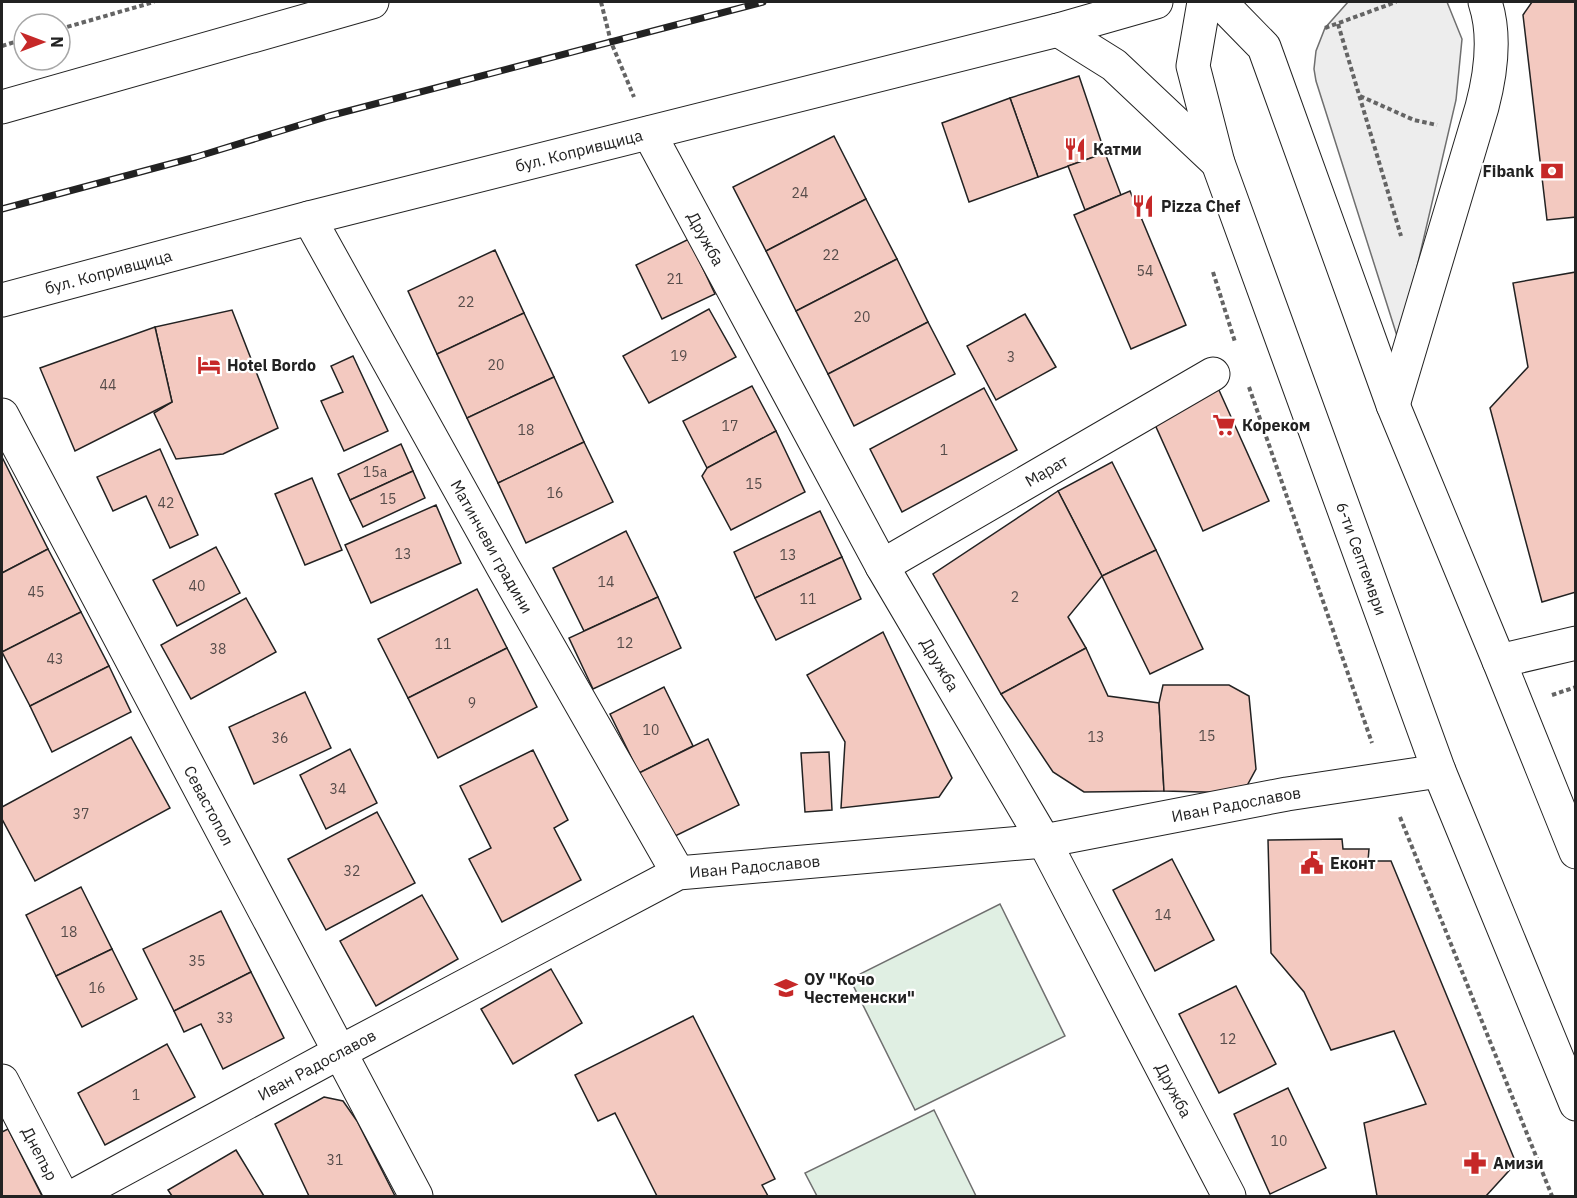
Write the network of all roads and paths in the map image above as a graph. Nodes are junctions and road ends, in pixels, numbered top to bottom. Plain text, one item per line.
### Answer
1 (154, 2) edge
2 (372, 2) edge
3 (601, 2) edge
4 (1156, 2) edge
5 (1204, 2) edge
6 (1220, 2) edge
7 (1396, 2) edge
8 (1485, 2) edge
9 (1338, 24) junction
10 (72, 26) edge
11 (1325, 28) dead end
12 (1058, 30) junction
13 (1359, 96) junction
14 (2, 107) edge
15 (1437, 125) dead end
16 (649, 133) junction
17 (1218, 163) junction
18 (309, 218) junction
19 (1404, 244) dead end
20 (1211, 266) dead end
21 (2, 300) edge
22 (1236, 344) dead end
23 (1213, 374) dead end
24 (1246, 377) dead end
25 (1393, 405) junction
26 (2, 415) edge
27 (882, 567) junction
28 (1575, 643) edge
29 (1499, 661) junction
30 (1575, 687) edge
31 (1549, 696) dead end
32 (1438, 771) junction
33 (1385, 779) junction
34 (1044, 841) junction
35 (1575, 852) edge
36 (678, 873) junction
37 (340, 1052) junction
38 (2, 1081) edge
39 (1575, 1104) edge
40 (62, 1197) edge
41 (74, 1197) edge
42 (416, 1197) edge
43 (1229, 1197) edge
44 (1552, 1197) edge

1 - 10 path
2 - 14 street
3 - 16 path
4 - 12 street, бул. Копривщица
5 - 17 street, 6-ти Септември
6 - 25 street
7 - 9 path
8 - 25 street
9 - 11 path
9 - 13 path
12 - 16 street, бул. Копривщица
12 - 17 street
13 - 15 path
13 - 19 path
16 - 18 street, бул. Копривщица
16 - 27 street, Дружба
17 - 32 street, 6-ти Септември
18 - 21 street, бул. Копривщица
18 - 36 street, Матинчеви градини
20 - 22 path
23 - 27 street, Марат
24 - 33 path
25 - 29 street
26 - 37 street, Севастопол
27 - 34 street, Дружба
28 - 29 street
29 - 35 street
30 - 31 path
32 - 33 street, Иван Радославов
32 - 39 street, 6-ти Септември
33 - 34 street, Иван Радославов
33 - 44 path
34 - 36 street, Иван Радославов
34 - 43 street, Дружба
36 - 37 street, Иван Радославов
37 - 41 street, Иван Радославов
37 - 42 street, Севастопол
38 - 40 street, Днепър

